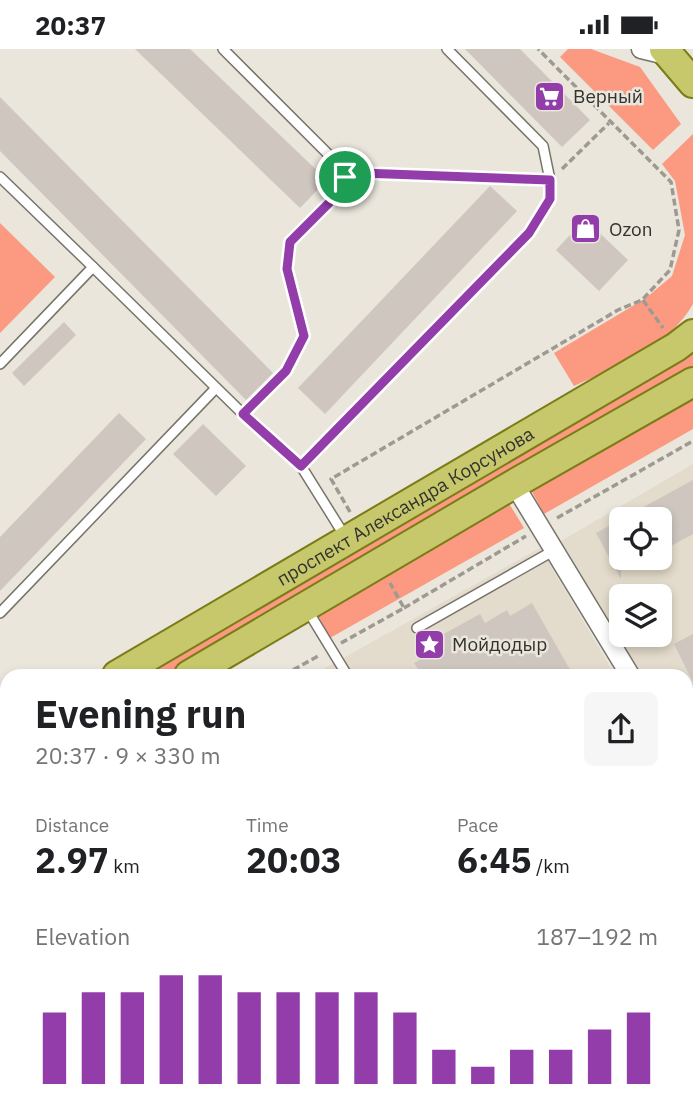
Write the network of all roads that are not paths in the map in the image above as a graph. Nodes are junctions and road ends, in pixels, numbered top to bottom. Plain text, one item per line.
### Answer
1 (223, 49) edge
2 (447, 49) edge
3 (641, 49) edge
4 (667, 53) edge
5 (693, 83) edge
6 (0, 177) edge
7 (93, 267) junction
8 (693, 334) edge
9 (0, 364) edge
10 (693, 382) edge
11 (216, 388) junction
12 (243, 414) junction
13 (301, 466) junction
14 (514, 484) junction
15 (347, 539) junction
16 (553, 551) junction
17 (306, 606) junction
18 (0, 613) edge
19 (417, 628) dead end
20 (127, 669) edge
21 (199, 669) edge
22 (343, 669) edge
23 (625, 669) edge

1 - 12 lane
2 - 13 lane
3 - 4 street
4 - 5 main road
6 - 7 lane
7 - 9 lane
7 - 11 lane
8 - 15 main road, проспект Александра Корсунова
10 - 14 main road, проспект Александра Корсунова
11 - 12 lane
11 - 18 lane
12 - 13 lane
13 - 15 lane
14 - 16 street
14 - 17 main road, проспект Александра Корсунова
15 - 20 main road, проспект Александра Корсунова
16 - 19 lane
16 - 23 street
17 - 21 main road, проспект Александра Корсунова
17 - 22 lane

